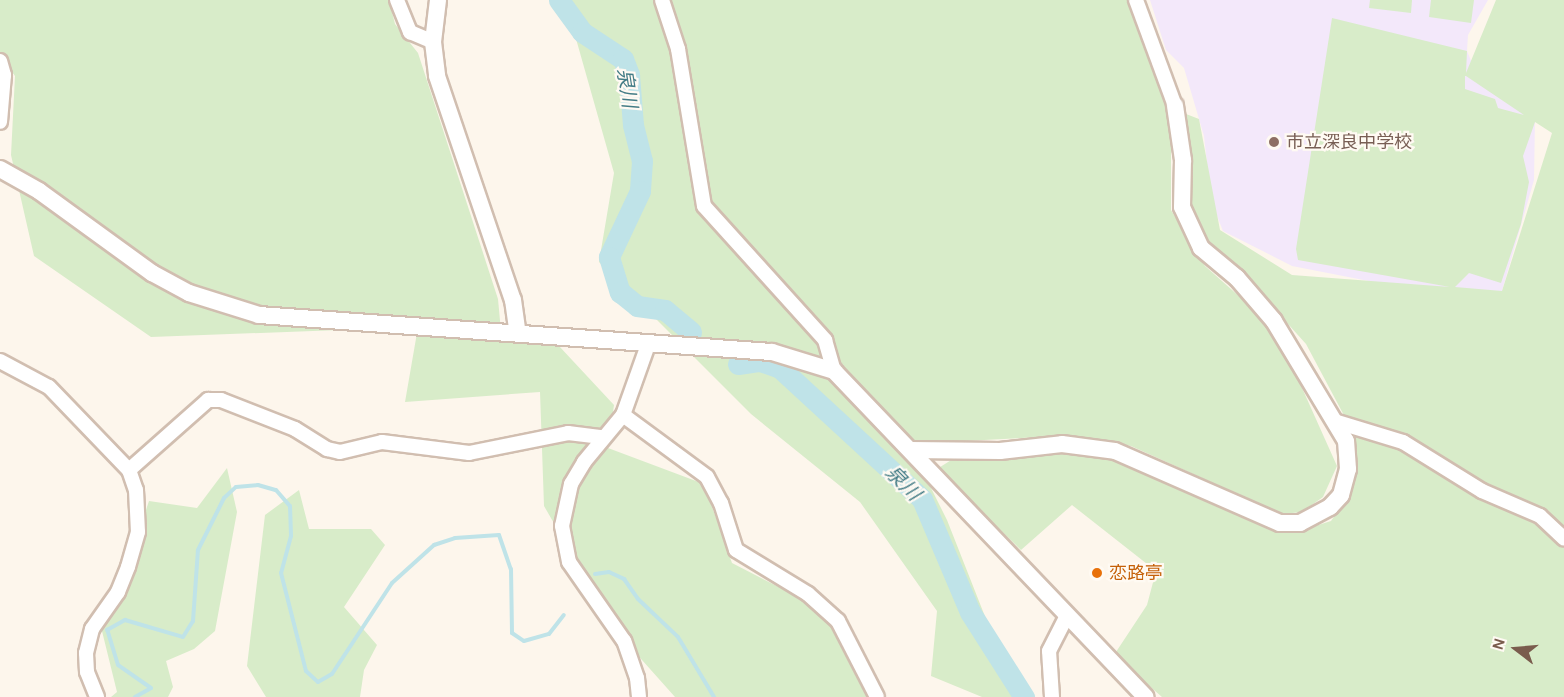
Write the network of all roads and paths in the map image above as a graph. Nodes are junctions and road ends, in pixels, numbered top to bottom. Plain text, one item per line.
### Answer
1 (397, 0) edge
2 (438, 0) edge
3 (662, 0) edge
4 (1136, 0) edge
5 (433, 42) junction
6 (0, 61) edge
7 (1175, 106) joint
8 (0, 122) edge
9 (0, 169) edge
10 (518, 334) junction
11 (649, 342) junction
12 (0, 361) edge
13 (834, 371) junction
14 (623, 415) junction
15 (1334, 421) junction
16 (602, 437) junction
17 (911, 450) junction
18 (129, 470) junction
19 (1564, 538) edge
20 (1067, 616) junction
21 (97, 697) edge
22 (639, 697) edge
23 (876, 697) edge
24 (1052, 697) edge
25 (1146, 697) edge

1 - 5 street
2 - 5 street
3 - 13 street
4 - 7 street
5 - 10 street
6 - 8 street
7 - 15 street
9 - 10 street
10 - 11 street
11 - 13 street
11 - 14 street
12 - 18 street
13 - 17 street
14 - 16 street
14 - 23 street
15 - 17 street
15 - 19 street
16 - 18 street
16 - 22 street
17 - 20 street
18 - 21 street
20 - 24 street
20 - 25 street

